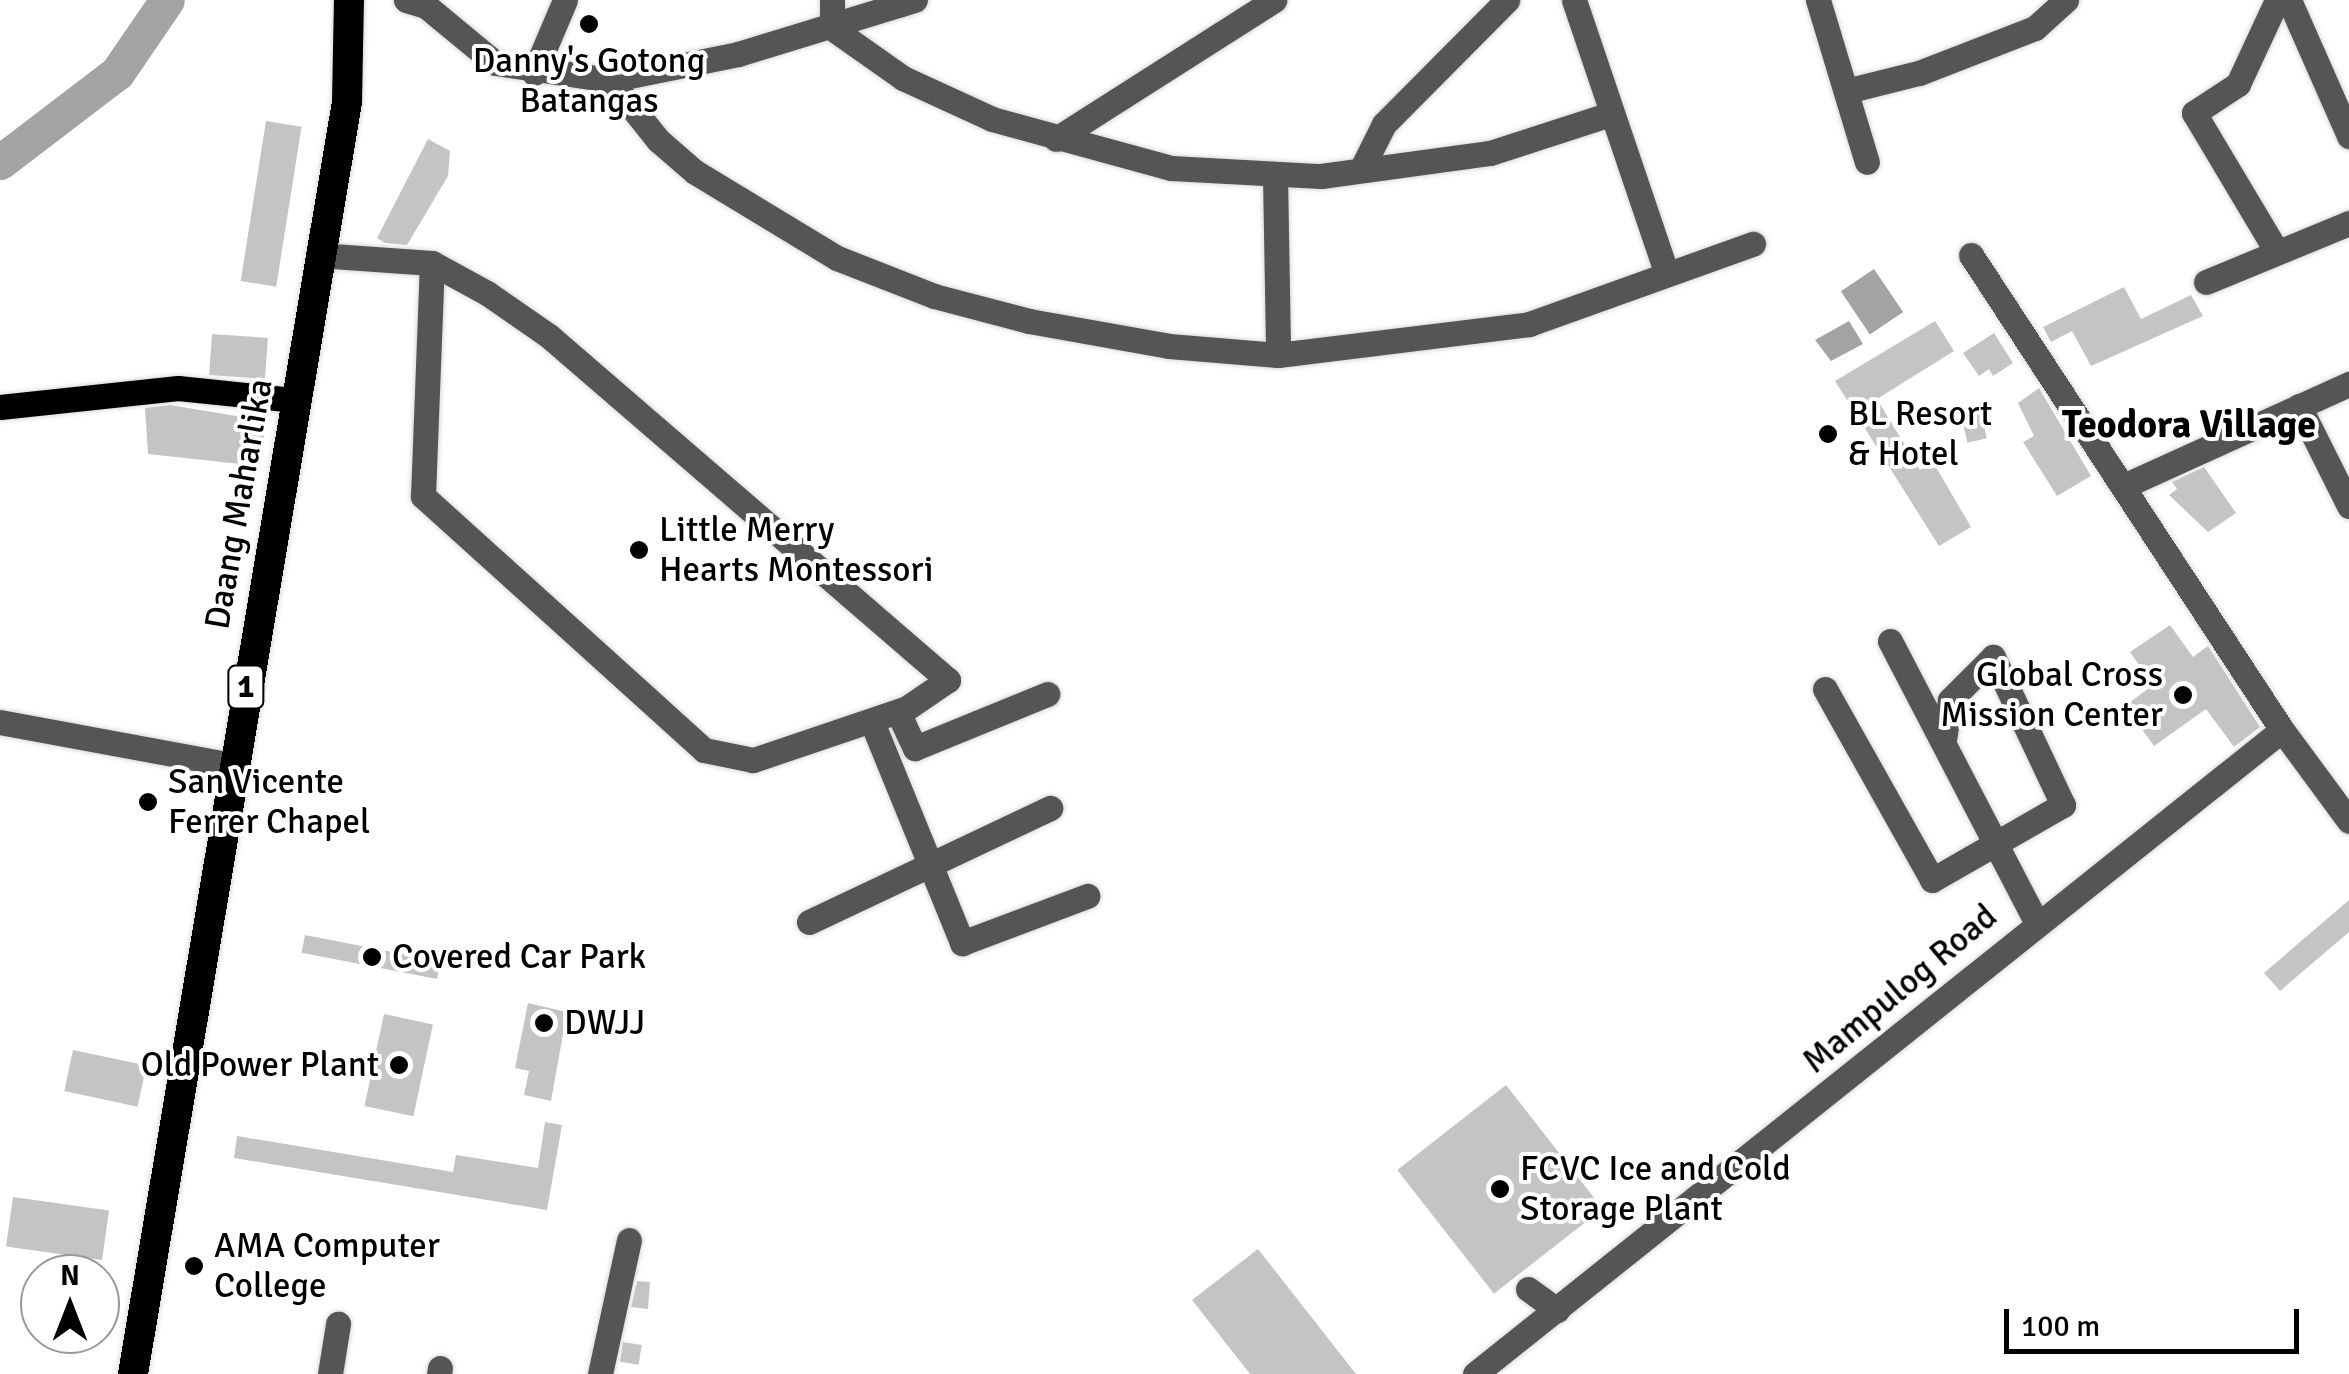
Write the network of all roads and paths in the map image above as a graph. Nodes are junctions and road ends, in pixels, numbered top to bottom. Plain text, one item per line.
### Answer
1 (350, 0) edge
2 (406, 0) edge
3 (565, 0) edge
4 (832, 0) edge
5 (914, 0) edge
6 (1274, 0) edge
7 (1508, 0) edge
8 (1574, 0) edge
9 (1818, 0) edge
10 (2066, 0) edge
11 (2277, 0) edge
12 (2289, 0) edge
13 (832, 28) junction
14 (534, 73) junction
15 (610, 80) junction
16 (1846, 92) junction
17 (1612, 114) junction
18 (2349, 136) edge
19 (1056, 139) junction
20 (1866, 162) dead end
21 (1362, 168) junction
22 (1275, 175) junction
23 (2349, 223) edge
24 (1753, 244) dead end
25 (2277, 252) junction
26 (318, 254) junction
27 (1971, 255) dead end
28 (432, 263) junction
29 (1667, 274) junction
30 (2206, 282) dead end
31 (1278, 355) junction
32 (2349, 384) edge
33 (296, 400) junction
34 (2299, 406) junction
35 (0, 407) edge
36 (2126, 485) junction
37 (2349, 506) edge
38 (1890, 641) dead end
39 (1824, 689) dead end
40 (1048, 694) dead end
41 (898, 712) junction
42 (0, 722) edge
43 (872, 722) junction
44 (2282, 730) junction
45 (1944, 740) junction
46 (232, 765) junction
47 (1050, 808) dead end
48 (2349, 821) edge
49 (1995, 847) junction
50 (929, 861) junction
51 (1088, 896) dead end
52 (2036, 921) junction
53 (809, 922) dead end
54 (629, 1240) dead end
55 (1528, 1290) dead end
56 (1557, 1310) junction
57 (338, 1324) dead end
58 (133, 1374) edge
59 (330, 1374) edge
60 (600, 1374) edge
61 (1475, 1374) edge

1 - 26 highway, Daang Maharlika / 1
2 - 14 street
3 - 14 street
4 - 13 street
5 - 13 street
6 - 19 street
7 - 21 street
8 - 17 street
9 - 16 street
10 - 16 street
11 - 25 street
12 - 18 street
13 - 15 street
13 - 19 street
14 - 15 street
15 - 31 street
16 - 20 street
17 - 21 street
17 - 29 street
19 - 22 street
21 - 22 street
22 - 31 street
23 - 25 street
24 - 29 street
25 - 30 street
26 - 28 street
26 - 33 highway, Daang Maharlika / 1
27 - 36 street
28 - 41 street
28 - 43 street
29 - 31 street
32 - 34 street
33 - 35 main road
33 - 46 highway, Daang Maharlika / 1
34 - 36 street
34 - 37 street
36 - 44 street
38 - 45 street
39 - 49 street
40 - 41 street
41 - 43 street
42 - 46 street
43 - 50 street
44 - 48 street
44 - 52 street, Mampulog Road
45 - 49 street
45 - 49 street
46 - 58 highway, Daang Maharlika / 1
47 - 50 street
49 - 52 street
50 - 51 street
50 - 53 street
52 - 56 street, Mampulog Road
54 - 60 street
55 - 56 street
56 - 61 street, Mampulog Road
57 - 59 street

